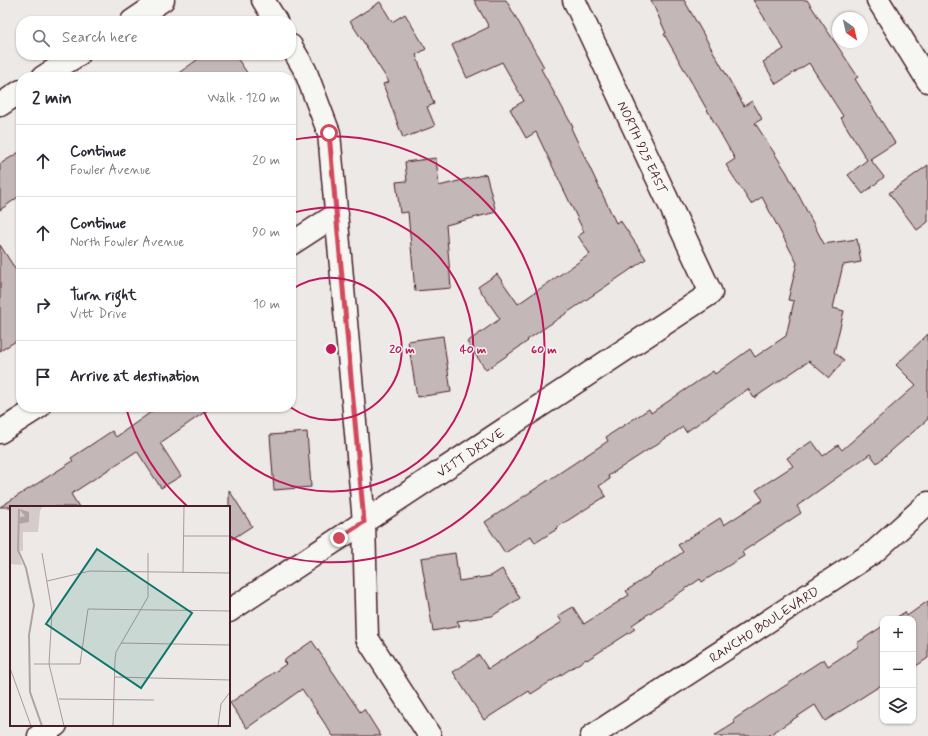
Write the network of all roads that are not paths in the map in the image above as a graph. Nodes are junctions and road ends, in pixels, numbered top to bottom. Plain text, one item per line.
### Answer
1 (163, 0) edge
2 (263, 0) edge
3 (574, 0) edge
4 (878, 0) edge
5 (139, 16) edge
6 (273, 16) edge
7 (296, 55) edge
8 (70, 60) edge
9 (52, 72) edge
10 (928, 81) edge
11 (16, 94) edge
12 (0, 105) edge
13 (337, 214) junction
14 (296, 241) edge
15 (711, 293) joint
16 (31, 412) edge
17 (0, 432) edge
18 (928, 503) edge
19 (364, 522) junction
20 (230, 610) edge
21 (54, 726) edge
22 (39, 736) edge
23 (430, 736) edge
24 (592, 736) edge

1 - 5 street
2 - 6 street
3 - 15 street, NORTH 925 EAST
4 - 10 street
7 - 13 street
8 - 9 street
11 - 12 street
13 - 14 street
13 - 19 street
15 - 19 street, VITT DRIVE
16 - 17 street
18 - 24 street, RANCHO BOULEVARD
19 - 20 street, VITT DRIVE
19 - 23 street
21 - 22 street

